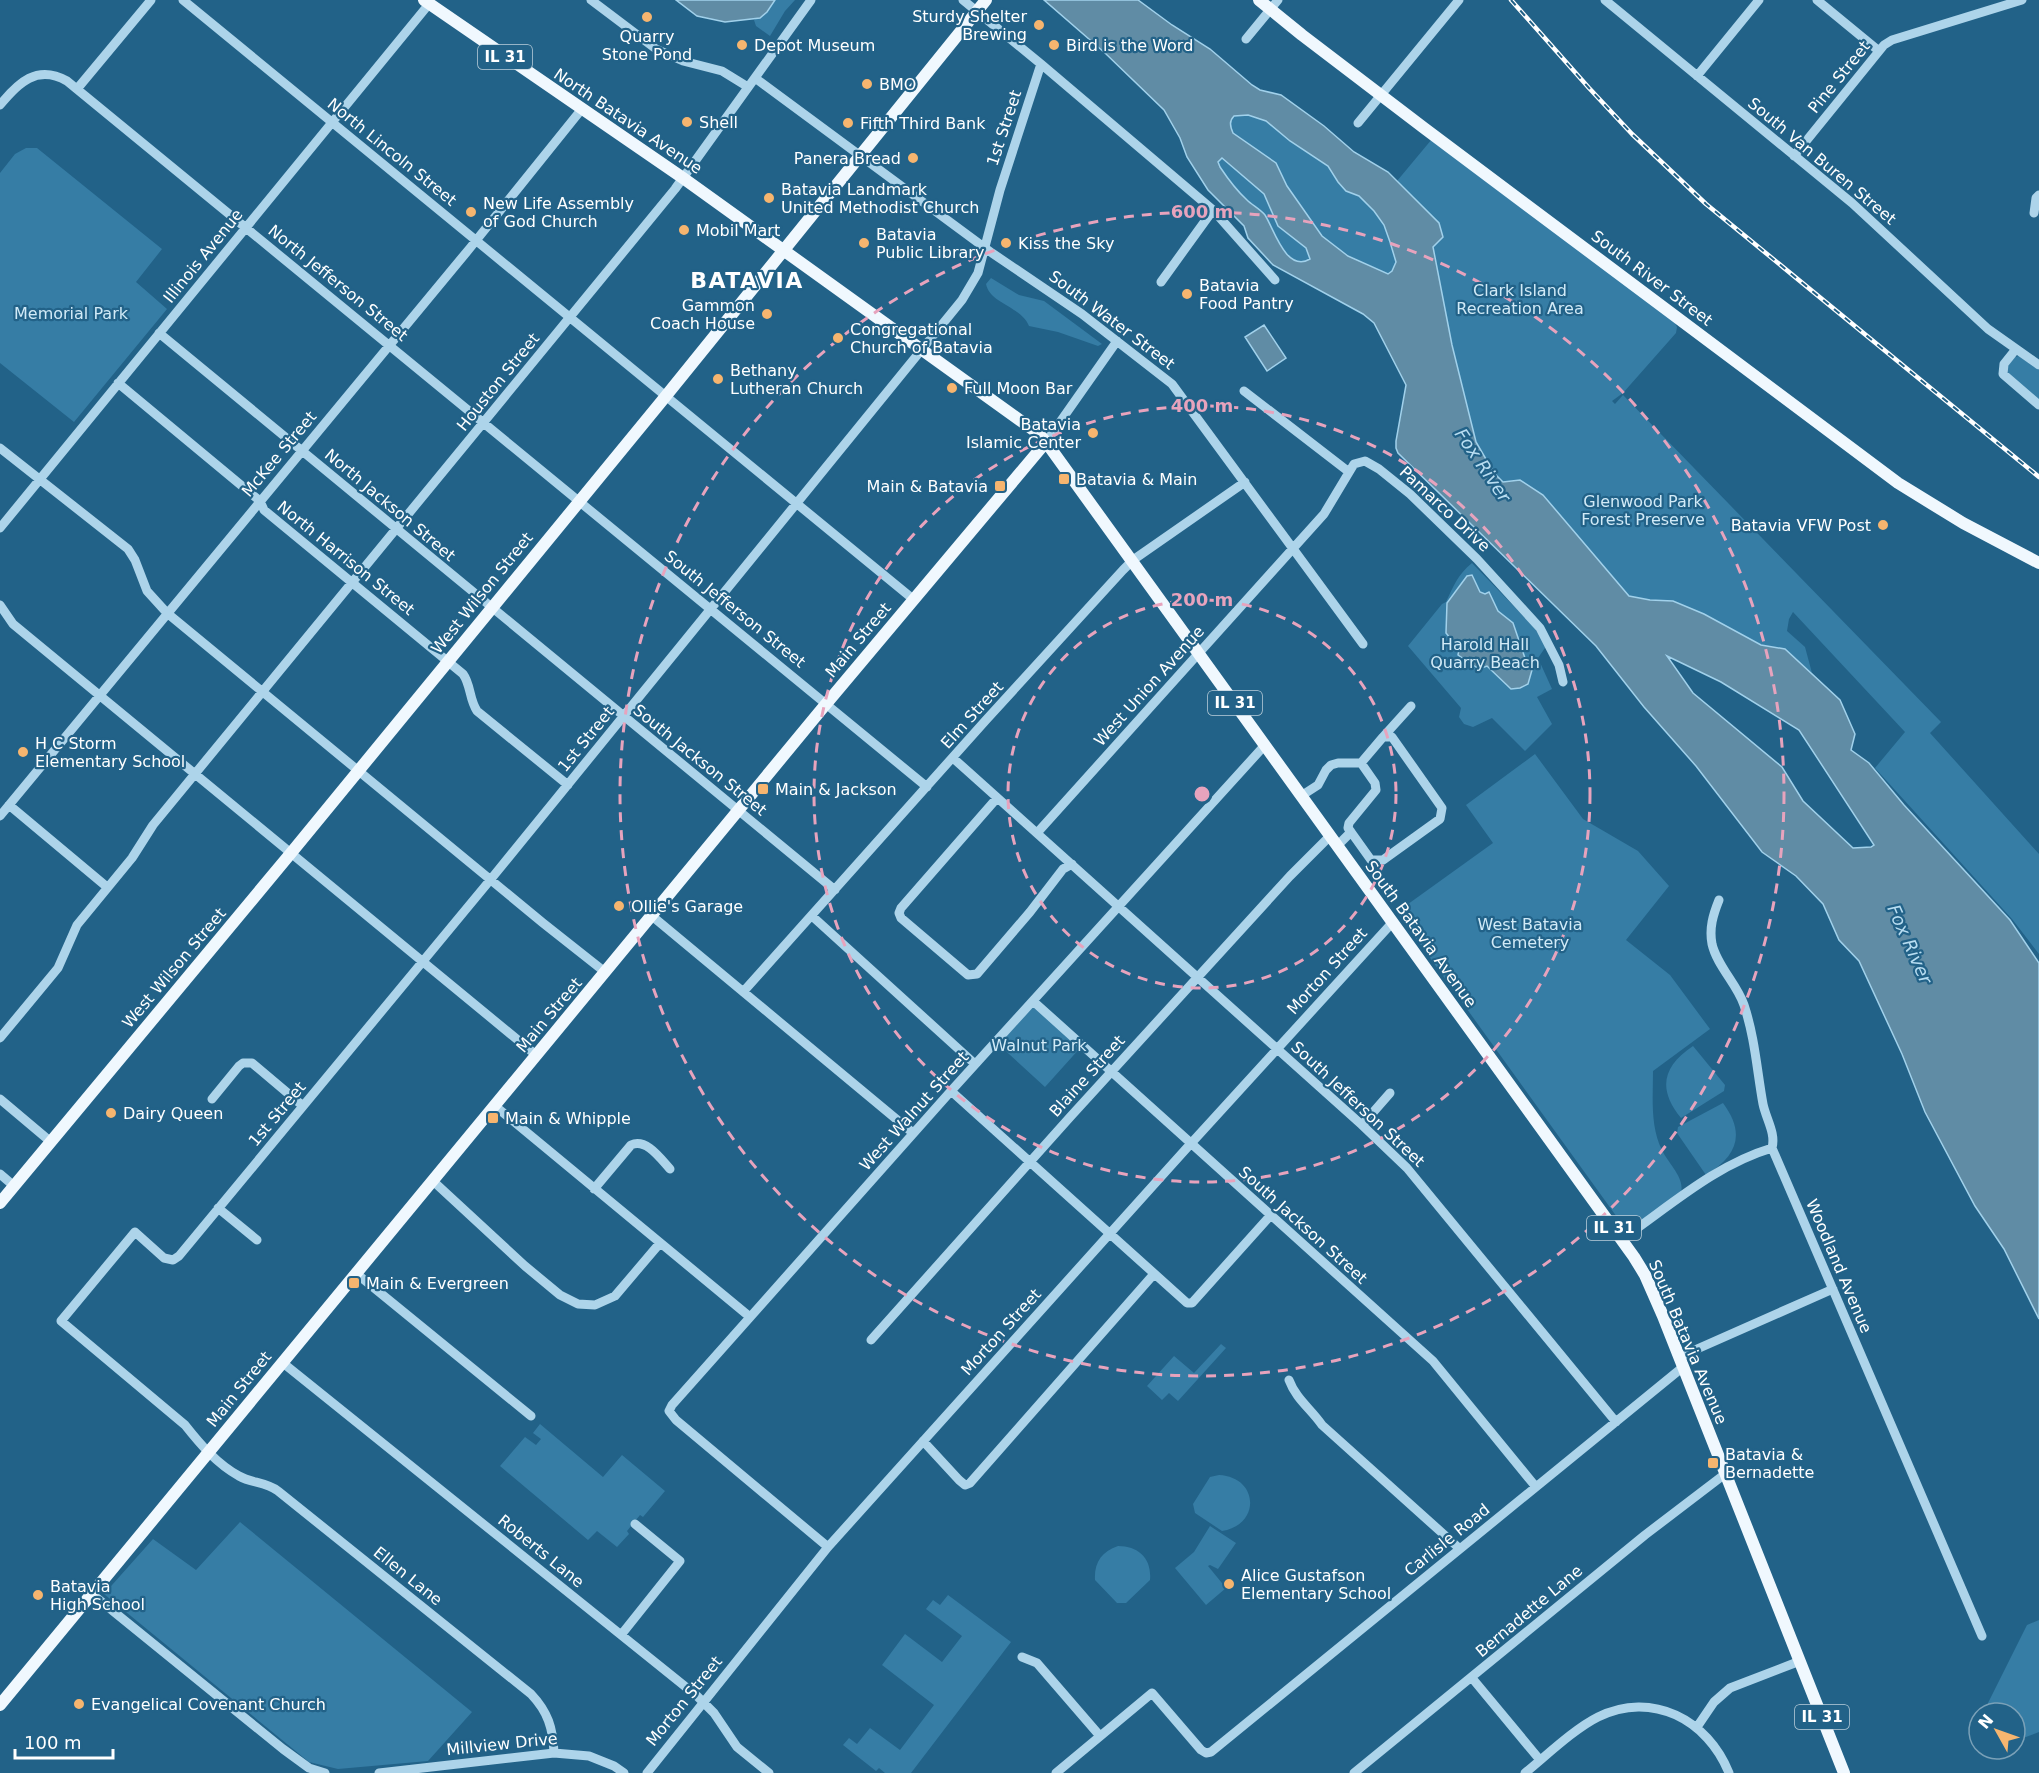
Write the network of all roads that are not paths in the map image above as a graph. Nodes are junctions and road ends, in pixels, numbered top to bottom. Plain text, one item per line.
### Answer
1 (150, 0) edge
2 (183, 0) edge
3 (591, 0) edge
4 (811, 0) edge
5 (963, 0) edge
6 (986, 0) edge
7 (1259, 0) edge
8 (1459, 0) edge
9 (1759, 0) edge
10 (1817, 0) edge
11 (2022, 0) edge
12 (1608, 1) edge
13 (426, 2) edge
14 (1275, 5) edge
15 (977, 11) junction
16 (1246, 39) dead end
17 (1879, 51) junction
18 (1041, 64) junction
19 (1697, 76) junction
20 (755, 78) junction
21 (748, 87) junction
22 (78, 89) junction
23 (1381, 95) junction
24 (0, 105) edge
25 (581, 110) junction
26 (332, 122) junction
27 (1358, 123) dead end
28 (860, 156) junction
29 (1794, 156) junction
30 (683, 178) junction
31 (2039, 195) edge
32 (1213, 210) junction
33 (2034, 213) dead end
34 (246, 227) junction
35 (476, 240) junction
36 (984, 247) junction
37 (784, 250) junction
38 (1275, 280) dead end
39 (1161, 282) dead end
40 (570, 318) junction
41 (159, 333) junction
42 (1117, 341) junction
43 (389, 344) junction
44 (921, 349) junction
45 (2016, 349) junction
46 (2039, 365) edge
47 (118, 383) junction
48 (1244, 391) dead end
49 (666, 396) junction
50 (2039, 405) edge
51 (484, 423) junction
52 (1046, 442) junction
53 (0, 448) edge
54 (301, 452) junction
55 (1349, 472) junction
56 (39, 479) junction
57 (1245, 482) junction
58 (260, 501) junction
59 (579, 501) junction
60 (797, 503) junction
61 (0, 528) edge
62 (396, 530) junction
63 (1294, 549) junction
64 (1133, 560) junction
65 (2039, 563) edge
66 (352, 583) junction
67 (914, 599) junction
68 (0, 605) edge
69 (491, 608) junction
70 (711, 609) junction
71 (167, 613) junction
72 (1363, 644) dead end
73 (1199, 653) junction
74 (448, 661) junction
75 (1563, 682) dead end
76 (263, 692) junction
77 (99, 696) junction
78 (826, 704) junction
79 (1411, 706) dead end
80 (623, 717) junction
81 (1383, 736) junction
82 (1265, 745) junction
83 (954, 758) junction
84 (1361, 763) junction
85 (358, 770) junction
86 (196, 774) junction
87 (568, 784) junction
88 (927, 787) junction
89 (1301, 796) junction
90 (997, 798) junction
91 (9, 806) junction
92 (738, 811) junction
93 (0, 816) edge
94 (1351, 832) junction
95 (1037, 833) junction
96 (1330, 836) junction
97 (1337, 846) junction
98 (291, 853) junction
99 (1072, 864) junction
100 (491, 879) junction
101 (107, 887) junction
102 (835, 890) junction
103 (1719, 900) dead end
104 (1118, 906) junction
105 (652, 916) junction
106 (812, 916) junction
107 (1392, 922) junction
108 (422, 961) junction
109 (605, 972) junction
110 (1197, 977) junction
111 (743, 992) junction
112 (1033, 1001) junction
113 (0, 1038) edge
114 (1277, 1049) junction
115 (536, 1055) junction
116 (975, 1064) junction
117 (1111, 1072) junction
118 (951, 1091) junction
119 (1390, 1093) dead end
120 (0, 1099) edge
121 (213, 1099) dead end
122 (303, 1106) junction
123 (495, 1106) junction
124 (1362, 1125) junction
125 (914, 1133) junction
126 (51, 1142) junction
127 (1190, 1143) junction
128 (1772, 1148) junction
129 (1029, 1163) junction
130 (670, 1169) dead end
131 (0, 1174) edge
132 (433, 1181) junction
133 (14, 1186) junction
134 (594, 1189) junction
135 (0, 1203) edge
136 (218, 1208) junction
137 (1270, 1216) junction
138 (1110, 1234) junction
139 (1622, 1239) junction
140 (257, 1240) dead end
141 (660, 1243) junction
142 (357, 1274) junction
143 (1154, 1274) junction
144 (1833, 1289) junction
145 (750, 1317) junction
146 (61, 1322) joint
147 (871, 1340) dead end
148 (1681, 1362) junction
149 (283, 1363) junction
150 (1289, 1380) dead end
151 (531, 1416) dead end
152 (1616, 1422) junction
153 (923, 1441) junction
154 (209, 1452) junction
155 (1725, 1474) junction
156 (1536, 1487) junction
157 (635, 1524) dead end
158 (828, 1546) junction
159 (1460, 1550) junction
160 (92, 1594) junction
161 (621, 1635) junction
162 (1982, 1636) dead end
163 (1022, 1657) dead end
164 (1800, 1661) junction
165 (1472, 1678) junction
166 (703, 1702) junction
167 (0, 1705) edge
168 (1697, 1727) junction
169 (1100, 1736) junction
170 (554, 1753) junction
171 (1540, 1760) junction
172 (325, 1773) edge
173 (380, 1773) edge
174 (624, 1773) edge
175 (647, 1773) edge
176 (769, 1773) edge
177 (1056, 1773) edge
178 (1354, 1773) edge
179 (1525, 1773) edge
180 (1729, 1773) edge
181 (1844, 1773) edge

1 - 22 street
2 - 26 street, North Lincoln Street
3 - 21 street
4 - 20 street, Houston Street
5 - 15 street
6 - 15 main road, West Wilson Street
7 - 14 main road, South River Street
8 - 23 street
9 - 19 street
10 - 17 street
11 - 17 street, Pine Street
12 - 19 street, South Van Buren Street
13 - 25 main road, North Batavia Avenue / IL 31
13 - 26 street, Illinois Avenue
14 - 16 street
14 - 23 main road, South River Street
15 - 18 street
15 - 28 main road, West Wilson Street
17 - 29 street, Pine Street
18 - 32 street
18 - 36 street, 1st Street
19 - 29 street, South Van Buren Street
20 - 21 street, Houston Street
20 - 28 street, South Water Street
21 - 30 street, Houston Street
22 - 24 street, North Jefferson Street
22 - 34 street, North Jefferson Street
23 - 27 street
23 - 65 main road, South River Street
25 - 30 main road, North Batavia Avenue / IL 31
25 - 35 street, McKee Street
26 - 34 street, Illinois Avenue
26 - 35 street, North Lincoln Street
28 - 36 street, South Water Street
28 - 37 main road, West Wilson Street
29 - 45 street, South Van Buren Street
30 - 37 main road, North Batavia Avenue / IL 31
30 - 40 street, Houston Street
31 - 33 street
32 - 38 street
32 - 39 street
34 - 41 street, Illinois Avenue
34 - 43 street, North Jefferson Street
35 - 40 street, North Lincoln Street
35 - 43 street, McKee Street
36 - 42 street, South Water Street
36 - 44 street, 1st Street
37 - 44 main road, South Batavia Avenue / IL 31
37 - 49 main road, West Wilson Street
40 - 49 street, North Lincoln Street
40 - 51 street, Houston Street
41 - 47 street, Illinois Avenue
41 - 54 street, North Jackson Street
42 - 52 street, Main Street
42 - 57 street, South Water Street
43 - 51 street, North Jefferson Street
43 - 54 street, McKee Street
44 - 52 main road, South Batavia Avenue / IL 31
44 - 60 street, 1st Street
45 - 46 street, South Van Buren Street
45 - 50 street
47 - 56 street, Illinois Avenue
47 - 58 street, North Harrison Street
48 - 55 street
49 - 59 main road, West Wilson Street
49 - 60 street, North Lincoln Street
51 - 59 street, North Jefferson Street
51 - 62 street, Houston Street
52 - 64 main road, South Batavia Avenue / IL 31
52 - 67 main road, Main Street
53 - 56 street
54 - 58 street, McKee Street
54 - 62 street, North Jackson Street
55 - 63 street, West Union Avenue
55 - 75 street, Pamarco Drive
56 - 61 street, Illinois Avenue
56 - 71 street
57 - 63 street, South Water Street
57 - 64 street, Elm Street
58 - 66 street, North Harrison Street
58 - 71 street, McKee Street
59 - 69 main road, West Wilson Street
59 - 70 street, South Jefferson Street
60 - 67 street, North Lincoln Street
60 - 70 street, 1st Street
62 - 66 street, Houston Street
62 - 69 street, North Jackson Street
63 - 72 street, South Water Street
63 - 73 street, West Union Avenue
64 - 73 main road, South Batavia Avenue / IL 31
64 - 83 street, Elm Street
66 - 74 street, North Harrison Street
66 - 76 street, Houston Street
67 - 78 main road, Main Street
68 - 77 street
69 - 74 main road, West Wilson Street
69 - 80 street, South Jackson Street
70 - 78 street, South Jefferson Street
70 - 80 street, 1st Street
71 - 76 street
71 - 77 street, McKee Street
73 - 82 main road, South Batavia Avenue / IL 31
73 - 95 street, West Union Avenue
74 - 85 main road, West Wilson Street
74 - 87 street, North Harrison Street
76 - 85 street
76 - 86 street, Houston Street
77 - 86 street
77 - 91 street, McKee Street
78 - 88 street, South Jefferson Street
78 - 92 main road, Main Street
79 - 81 street
80 - 87 street, 1st Street
80 - 92 street, South Jackson Street
81 - 84 street
81 - 94 street
82 - 89 main road, South Batavia Avenue / IL 31
82 - 104 street, West Walnut Street
83 - 88 street, Elm Street
83 - 90 street, South Jefferson Street
84 - 89 street
84 - 94 street
85 - 98 main road, West Wilson Street
85 - 100 street
86 - 98 street
86 - 101 street, Houston Street
87 - 100 street, 1st Street
88 - 102 street, Elm Street
89 - 96 main road, South Batavia Avenue / IL 31
90 - 95 street, South Jefferson Street
90 - 99 street
91 - 93 street, McKee Street
91 - 101 street
92 - 102 street, South Jackson Street
92 - 105 main road, Main Street
94 - 97 street
95 - 99 street, South Jefferson Street
96 - 97 main road, South Batavia Avenue / IL 31
96 - 110 street, Blaine Street
97 - 107 main road, South Batavia Avenue / IL 31
98 - 108 street
98 - 126 main road, West Wilson Street
99 - 104 street, South Jefferson Street
100 - 108 street, 1st Street
100 - 109 street
101 - 113 street, Houston Street
102 - 106 street, Elm Street
103 - 128 street, Woodland Avenue
104 - 110 street, South Jefferson Street
104 - 112 street, West Walnut Street
105 - 109 main road, Main Street
105 - 111 street
106 - 111 street, Elm Street
106 - 116 street
107 - 114 street, Morton Street
107 - 139 main road, South Batavia Avenue / IL 31
108 - 115 street
108 - 122 street, 1st Street
109 - 115 main road, Main Street
110 - 114 street, South Jefferson Street
110 - 117 street, Blaine Street
111 - 125 street
112 - 116 street, West Walnut Street
112 - 117 street, South Jackson Street
114 - 124 street, South Jefferson Street
114 - 127 street, Morton Street
115 - 123 main road, Main Street
116 - 118 street, West Walnut Street
117 - 127 street, South Jackson Street
117 - 129 street, Blaine Street
118 - 125 street, West Walnut Street
118 - 129 street
119 - 124 street
120 - 126 street
121 - 122 street
122 - 136 street, 1st Street
123 - 132 main road, Main Street
123 - 134 street
124 - 152 street, South Jefferson Street
125 - 145 street, West Walnut Street
126 - 133 main road, West Wilson Street
127 - 137 street, South Jackson Street
127 - 138 street, Morton Street
128 - 139 street
128 - 144 street, Woodland Avenue
129 - 138 street
129 - 147 street, Blaine Street
130 - 134 street
131 - 133 street
132 - 141 street
132 - 142 main road, Main Street
133 - 135 main road, West Wilson Street
134 - 141 street
136 - 140 street
136 - 146 street, 1st Street
137 - 143 street
137 - 156 street, South Jackson Street
138 - 143 street
138 - 153 street, Morton Street
139 - 148 main road, South Batavia Avenue / IL 31
141 - 145 street
142 - 149 main road, Main Street
142 - 151 street
143 - 153 street
144 - 148 street, Carlisle Road
144 - 162 street, Woodland Avenue
145 - 158 street, West Walnut Street
146 - 154 street, Ellen Lane
148 - 152 street, Carlisle Road
148 - 155 main road, South Batavia Avenue / IL 31
149 - 154 main road, Main Street
149 - 161 street, Roberts Lane
150 - 159 street
152 - 156 street, Carlisle Road
153 - 158 street, Morton Street
154 - 160 main road, Main Street
154 - 170 street, Ellen Lane
155 - 164 main road, South Batavia Avenue / IL 31
155 - 165 street, Bernadette Lane
156 - 159 street, Carlisle Road
157 - 161 street
158 - 166 street, Morton Street
159 - 169 street, Carlisle Road
160 - 167 main road, Main Street
160 - 172 street
161 - 166 street, Roberts Lane
163 - 169 street
164 - 168 street
164 - 181 main road, South Batavia Avenue / IL 31
165 - 171 street
165 - 178 street, Bernadette Lane
166 - 175 street, Morton Street
166 - 176 street, Roberts Lane
168 - 171 street
168 - 180 street
169 - 177 street
170 - 173 street, Millview Drive
170 - 174 street, Millview Drive
171 - 179 street

